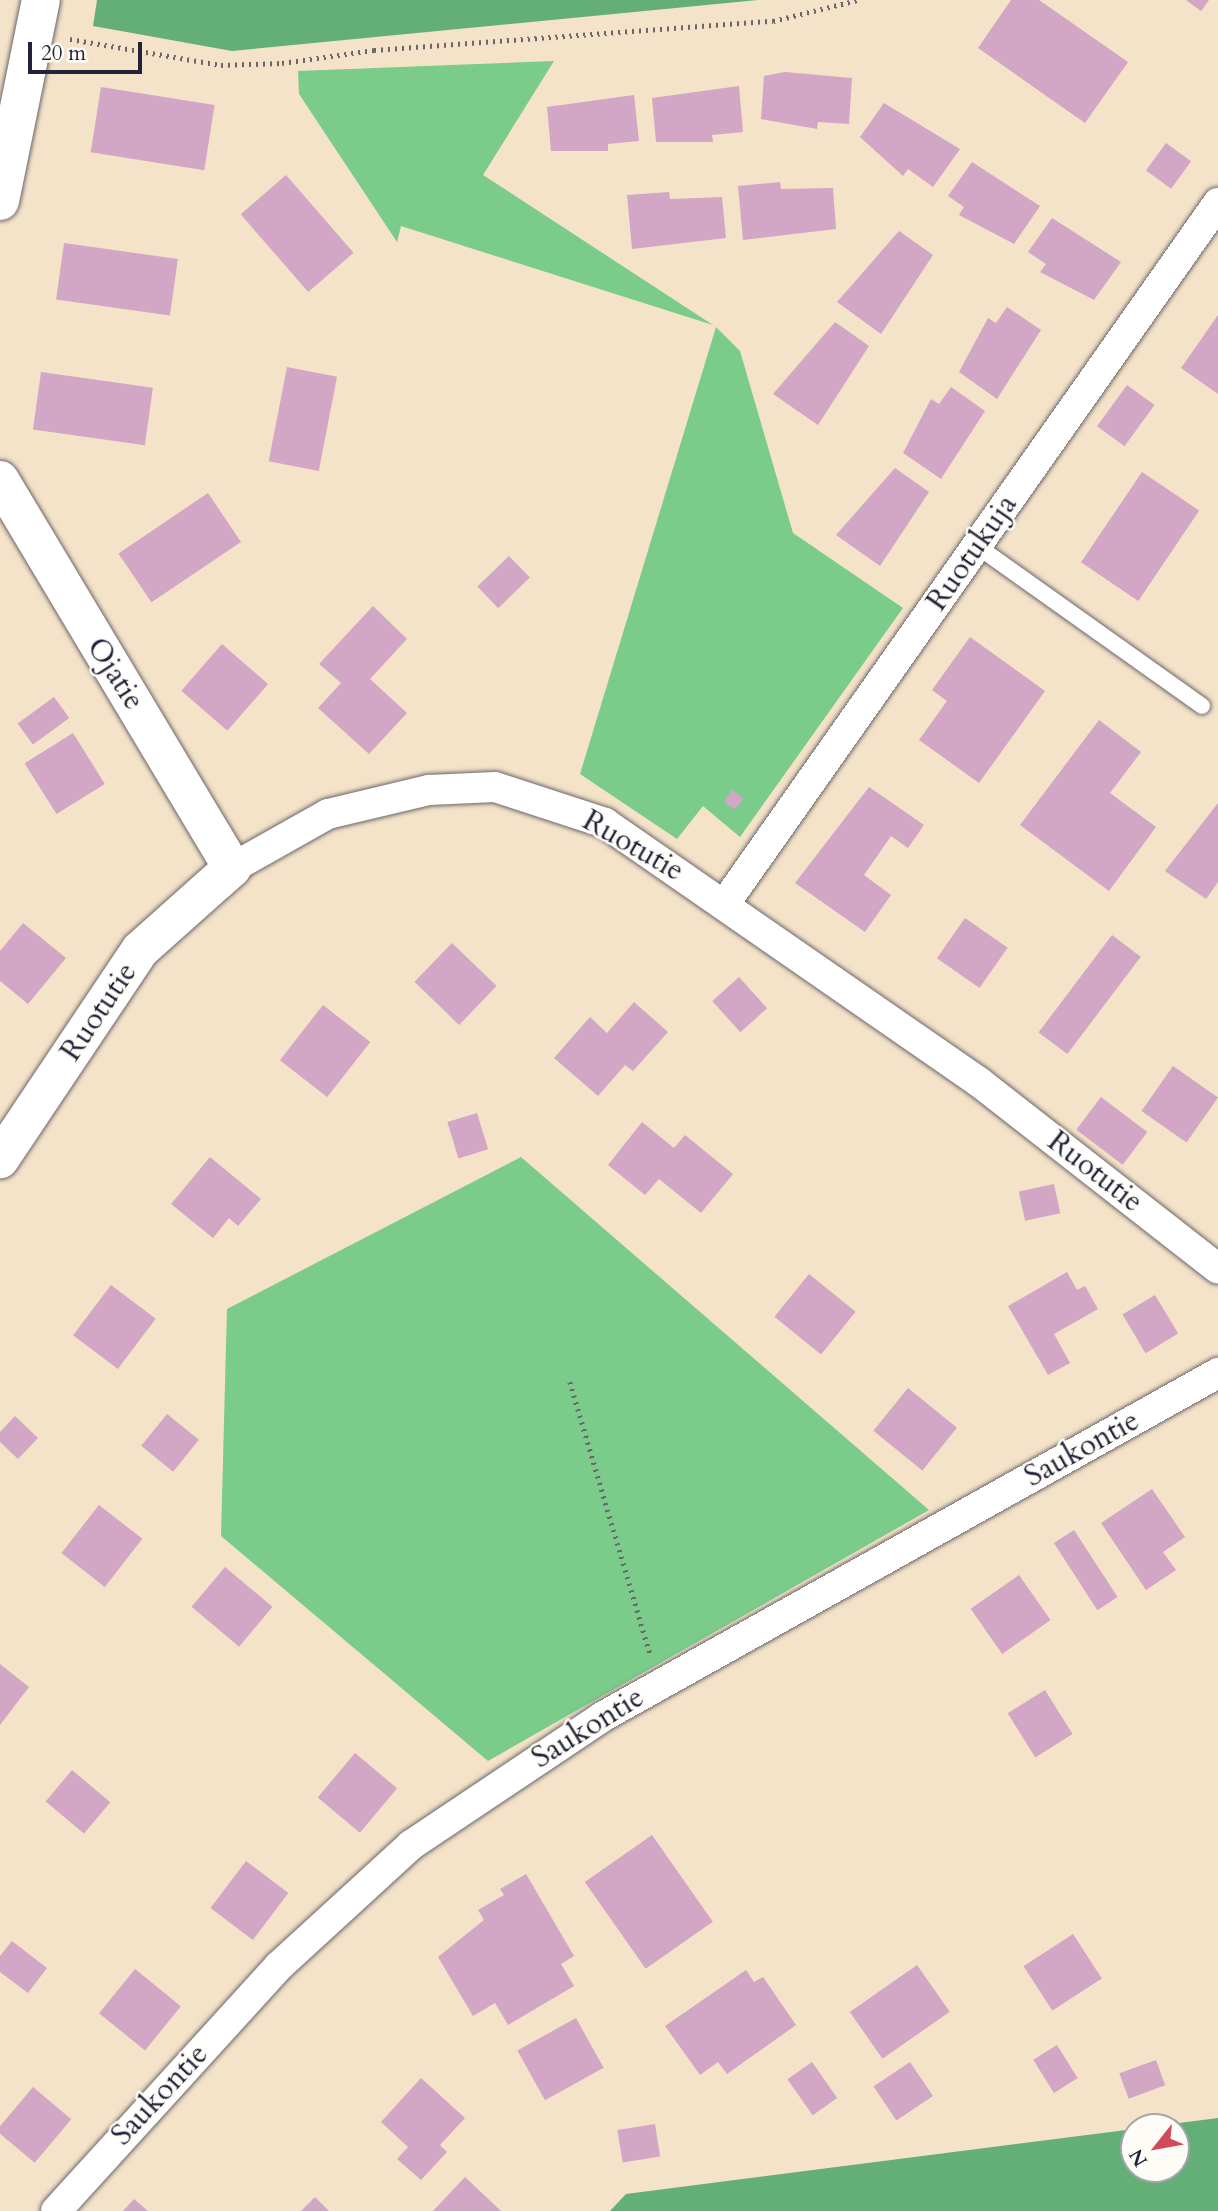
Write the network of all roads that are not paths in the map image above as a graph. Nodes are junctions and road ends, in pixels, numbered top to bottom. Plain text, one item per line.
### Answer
1 (37, 16) edge
2 (0, 201) edge
3 (1218, 203) edge
4 (0, 480) edge
5 (976, 546) junction
6 (1202, 706) dead end
7 (232, 868) junction
8 (726, 902) junction
9 (0, 1159) edge
10 (1218, 1269) edge
11 (1218, 1373) edge
12 (56, 2211) edge

1 - 2 street
3 - 5 street, Ruotukuja
4 - 7 street, Ojatie
5 - 6 lane
5 - 8 street, Ruotukuja
7 - 8 street, Ruotutie
7 - 9 street, Ruotutie
8 - 10 street, Ruotutie
11 - 12 street, Saukontie

